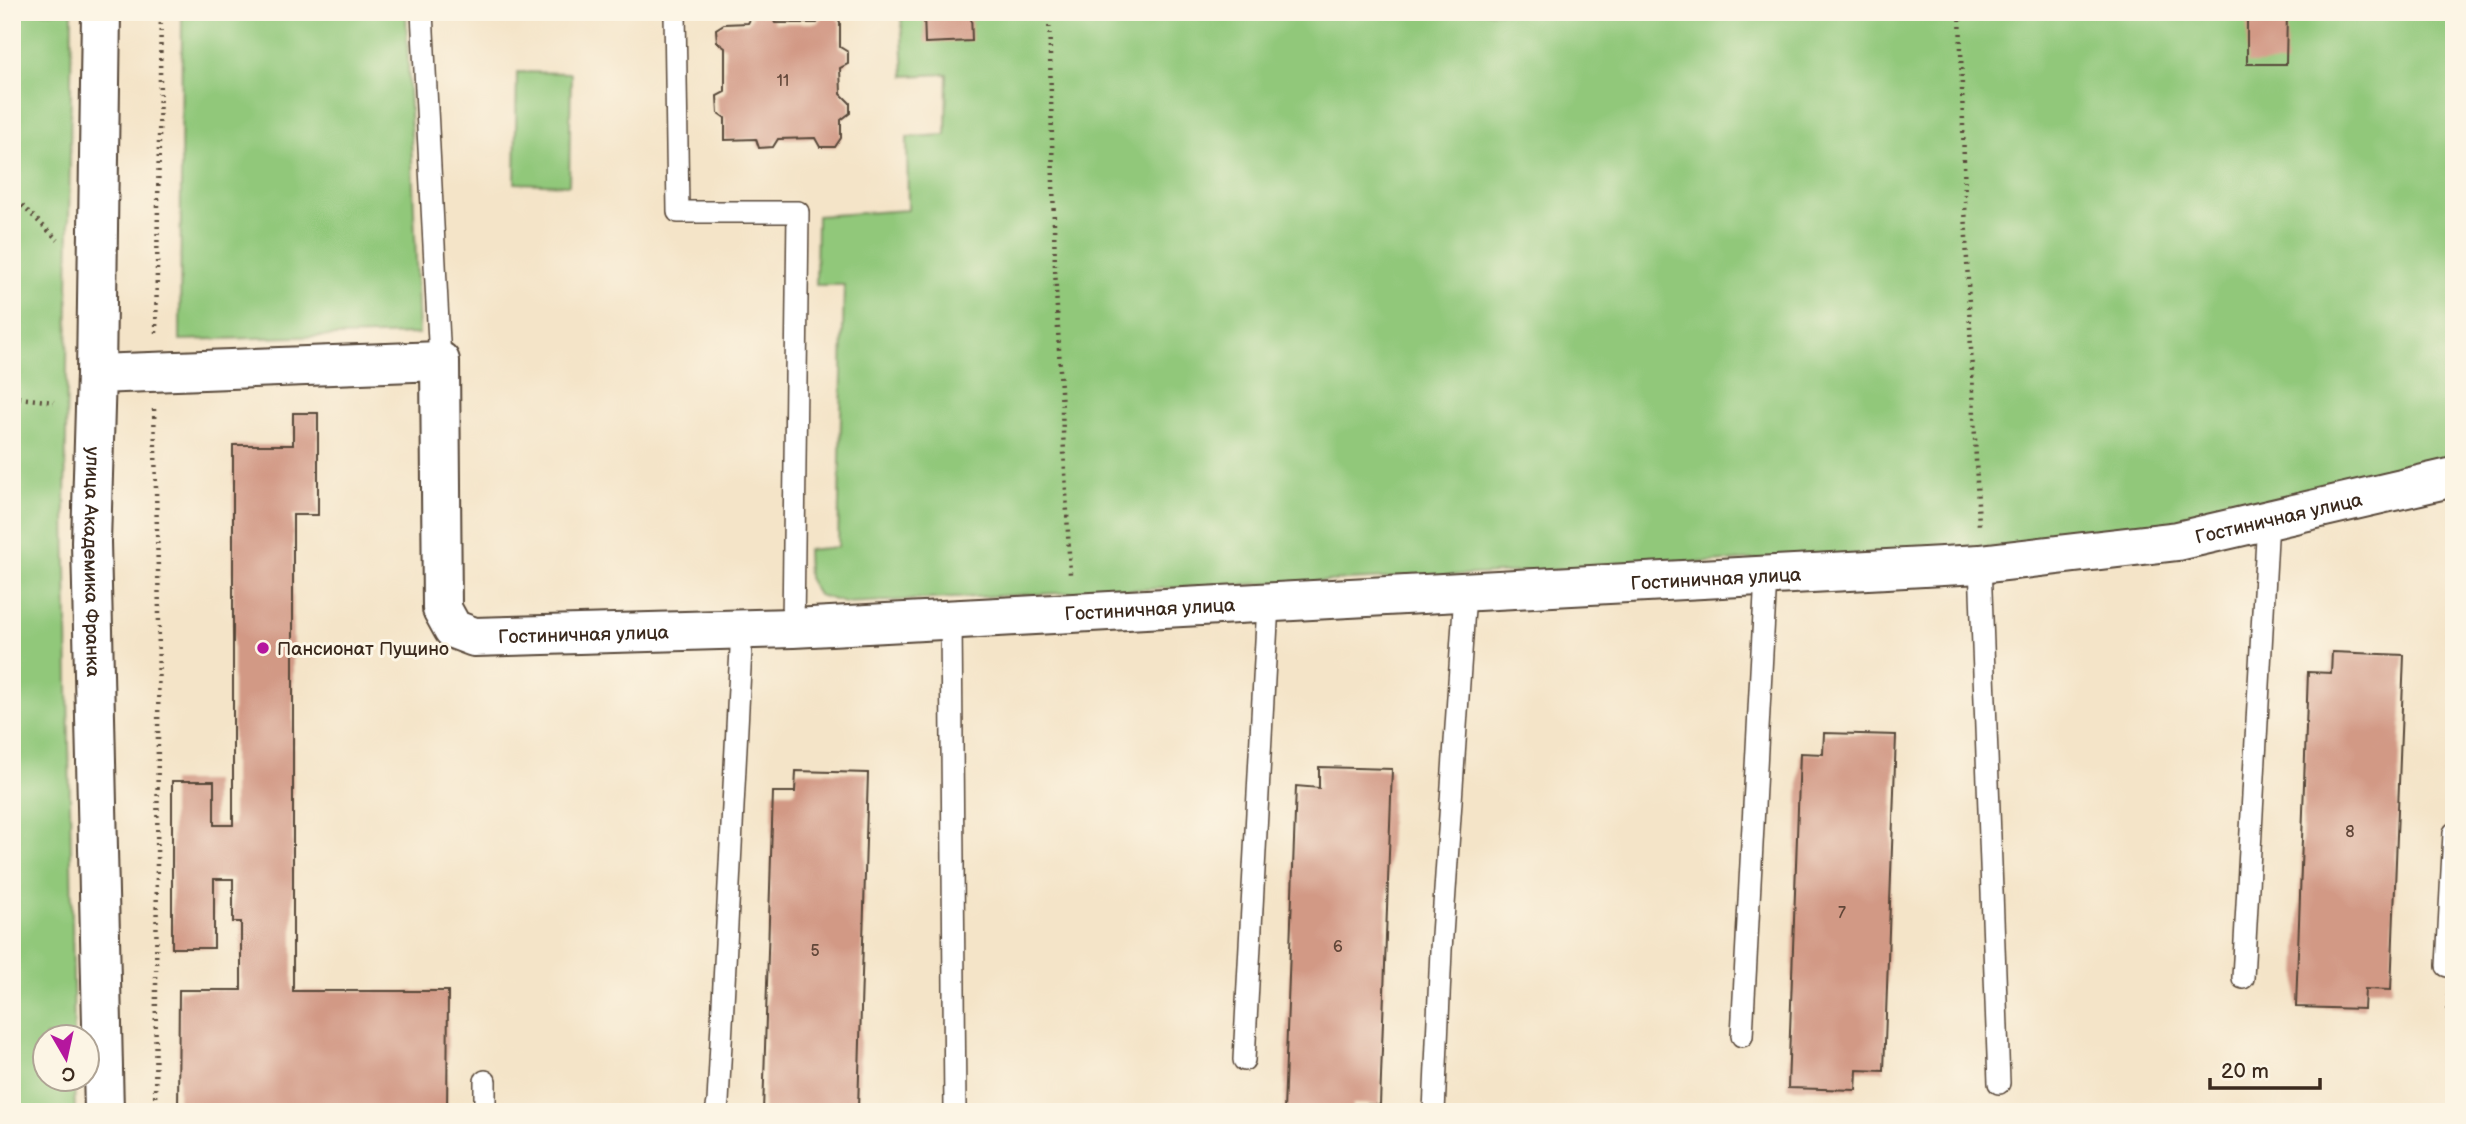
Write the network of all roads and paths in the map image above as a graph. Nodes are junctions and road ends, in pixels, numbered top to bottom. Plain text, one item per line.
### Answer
1 (101, 12) edge
2 (161, 12) edge
3 (422, 12) edge
4 (675, 12) edge
5 (1049, 12) edge
6 (1960, 12) edge
7 (12, 196) edge
8 (97, 276) junction
9 (440, 361) junction
10 (155, 371) junction
11 (96, 374) junction
12 (12, 397) edge
13 (54, 402) dead end
14 (2454, 477) edge
15 (2268, 520) junction
16 (1980, 564) junction
17 (1766, 576) junction
18 (1465, 593) junction
19 (1268, 603) junction
20 (1072, 613) junction
21 (951, 619) junction
22 (793, 628) junction
23 (742, 629) junction
24 (2454, 833) edge
25 (2447, 966) joint
26 (2244, 978) dead end
27 (1742, 1036) dead end
28 (1244, 1060) dead end
29 (485, 1081) dead end
30 (1999, 1083) dead end
31 (104, 1112) edge
32 (155, 1112) edge
33 (485, 1112) edge
34 (716, 1112) edge
35 (955, 1112) edge
36 (1434, 1112) edge
37 (2451, 1112) edge

1 - 8 street, улица Академика Франка
2 - 10 path
3 - 9 lane
4 - 22 lane
5 - 20 path
6 - 16 path
7 - 8 path
8 - 11 street, улица Академика Франка
9 - 10 street
9 - 23 street, Гостиничная улица
10 - 11 street
10 - 32 path
11 - 31 street, улица Академика Франка
12 - 13 path
14 - 15 street, Гостиничная улица
15 - 16 street, Гостиничная улица
15 - 26 lane
16 - 17 street, Гостиничная улица
16 - 30 lane
17 - 18 street, Гостиничная улица
17 - 27 lane
18 - 19 street, Гостиничная улица
18 - 36 lane
19 - 20 street, Гостиничная улица
19 - 28 lane
20 - 21 street, Гостиничная улица
21 - 22 street, Гостиничная улица
21 - 35 lane
22 - 23 street, Гостиничная улица
23 - 34 lane
24 - 25 lane
25 - 37 path
29 - 33 lane

